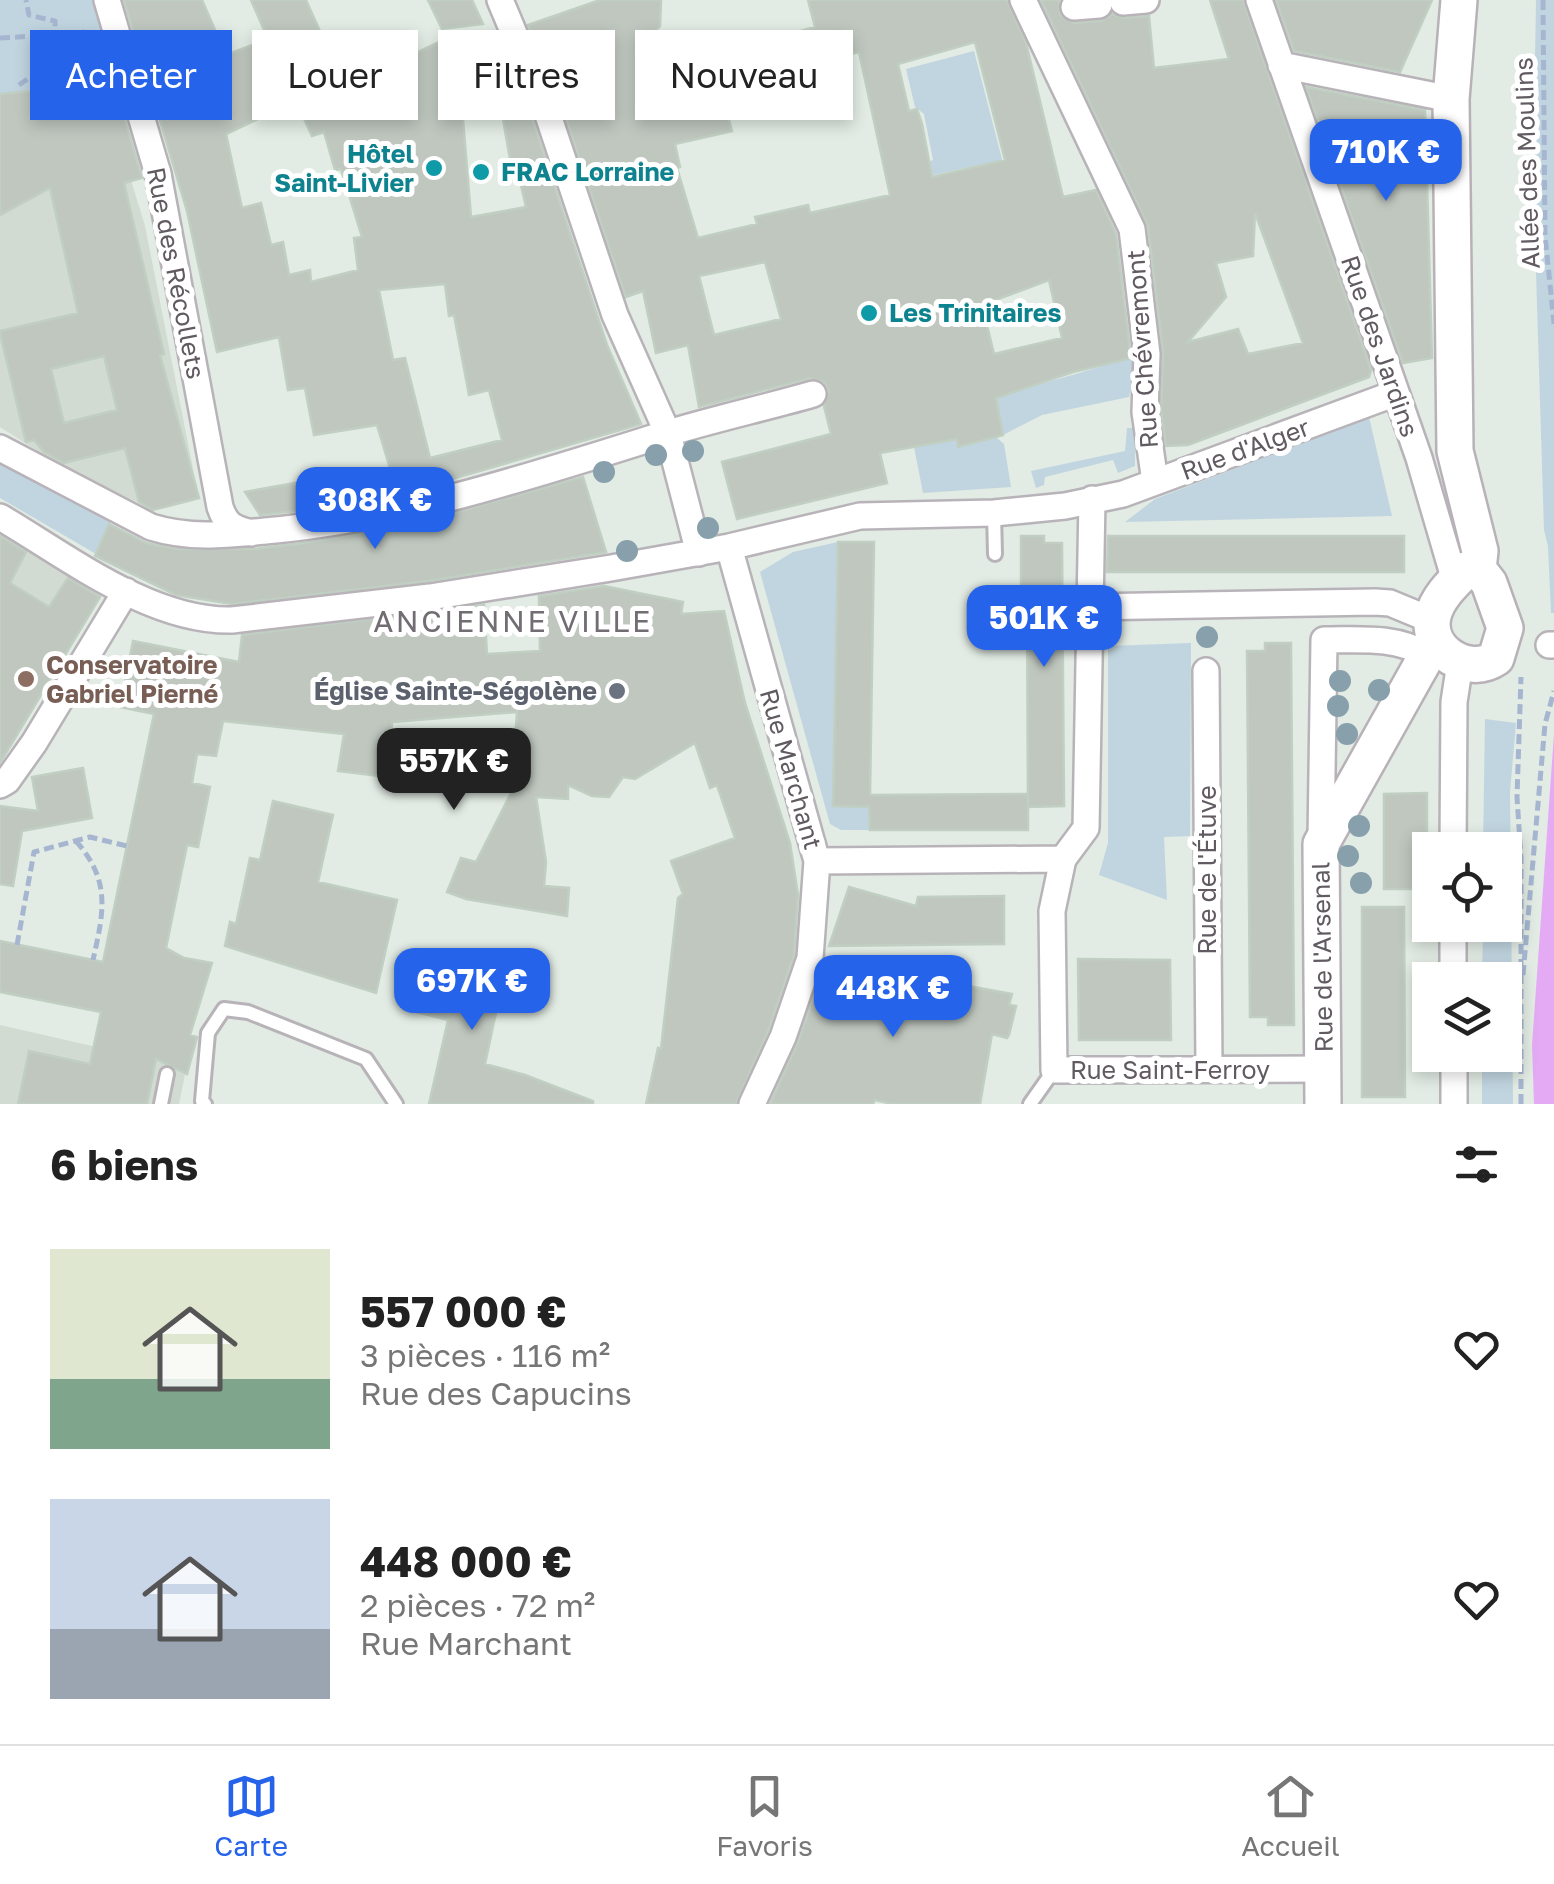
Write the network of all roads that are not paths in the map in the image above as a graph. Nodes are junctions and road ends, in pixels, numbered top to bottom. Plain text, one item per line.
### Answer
1 (107, 0) edge
2 (1259, 0) edge
3 (1459, 0) edge
4 (506, 1) edge
5 (1078, 6) edge
6 (1281, 65) junction
7 (1451, 99) junction
8 (1396, 393) junction
9 (813, 394) dead end
10 (668, 434) junction
11 (0, 448) edge
12 (1155, 482) junction
13 (1092, 500) junction
14 (994, 513) junction
15 (0, 517) edge
16 (251, 532) junction
17 (729, 548) junction
18 (699, 553) junction
19 (995, 554) dead end
20 (1466, 575) junction
21 (126, 591) junction
22 (1090, 607) junction
23 (1440, 646) junction
24 (1206, 671) dead end
25 (0, 785) edge
26 (1453, 832) edge
27 (1321, 844) junction
28 (1063, 859) junction
29 (818, 861) junction
30 (1209, 1068) junction
31 (1054, 1070) junction
32 (1454, 1072) edge
33 (167, 1074) dead end
34 (1323, 1087) edge
35 (161, 1104) edge
36 (205, 1104) edge
37 (396, 1104) edge
38 (752, 1104) edge
39 (1030, 1104) edge
40 (1454, 1104) edge

1 - 16 street, Rue des Récollets
2 - 6 street, Rue des Jardins
3 - 7 street
4 - 10 street
5 - 12 street, Rue Chévremont
6 - 7 street
6 - 8 street, Rue des Jardins
7 - 20 street
8 - 12 street, Rue d'Alger
8 - 20 street, Rue des Jardins
9 - 10 street
10 - 16 street
10 - 18 street
11 - 16 street
12 - 13 street, Rue d'Alger
13 - 14 street, Rue d'Alger
13 - 22 street, Rue Saint-Ferroy
14 - 17 street, Rue d'Alger
14 - 19 lane
15 - 21 street, Rue d'Alger
17 - 18 street, Rue d'Alger
17 - 29 street, Rue Marchant
18 - 21 street, Rue d'Alger
20 - 23 street
20 - 23 street
21 - 25 street
22 - 23 street
22 - 28 street, Rue Saint-Ferroy
23 - 26 street
23 - 27 street, Rue de l'Arsenal
23 - 27 street, Rue de l'Arsenal
24 - 30 street, Rue de l'Étuve
27 - 34 street, Rue de l'Arsenal
28 - 29 street
28 - 31 street, Rue Saint-Ferroy
29 - 38 street, Rue Marchant
30 - 31 street, Rue Saint-Ferroy
30 - 34 street, Rue Saint-Ferroy
31 - 39 lane
32 - 40 street
33 - 35 lane
36 - 37 lane

